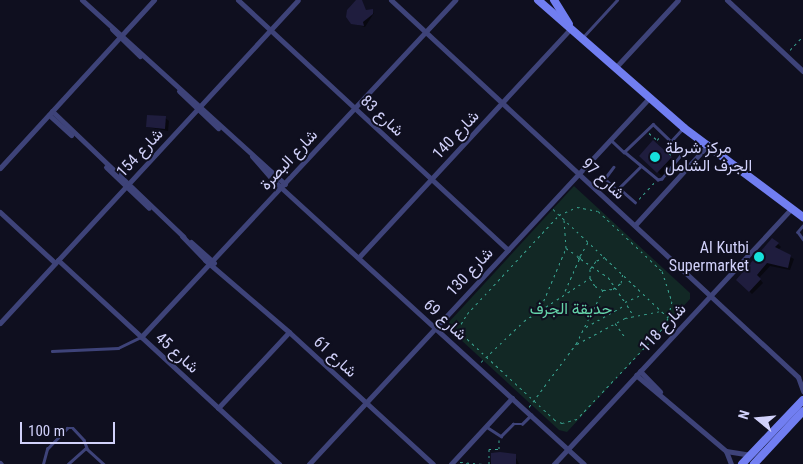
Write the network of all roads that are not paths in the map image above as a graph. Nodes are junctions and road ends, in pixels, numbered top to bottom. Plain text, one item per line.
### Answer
1 (82, 0) edge
2 (154, 0) edge
3 (238, 0) edge
4 (298, 0) edge
5 (391, 0) edge
6 (455, 0) edge
7 (538, 0) edge
8 (554, 0) edge
9 (617, 0) edge
10 (678, 0) edge
11 (727, 0) edge
12 (571, 28) junction
13 (271, 30) junction
14 (425, 32) junction
15 (121, 36) junction
16 (584, 37) junction
17 (616, 68) junction
18 (803, 70) edge
19 (648, 98) junction
20 (503, 104) junction
21 (199, 108) junction
22 (354, 108) junction
23 (51, 113) junction
24 (684, 128) junction
25 (610, 140) junction
26 (672, 140) junction
27 (707, 146) junction
28 (624, 152) junction
29 (614, 167) dead end
30 (640, 167) junction
31 (0, 168) edge
32 (579, 173) junction
33 (432, 179) junction
34 (127, 185) junction
35 (283, 185) junction
36 (620, 189) junction
37 (635, 202) road end
38 (791, 209) junction
39 (0, 212) edge
40 (803, 217) edge
41 (635, 225) junction
42 (803, 226) edge
43 (803, 238) edge
44 (508, 250) junction
45 (359, 257) junction
46 (57, 261) junction
47 (211, 262) junction
48 (710, 296) junction
49 (1, 319) edge
50 (436, 328) junction
51 (289, 332) junction
52 (141, 337) junction
53 (52, 351) dead end
54 (638, 373) junction
55 (800, 378) edge
56 (803, 390) edge
57 (512, 398) junction
58 (803, 400) edge
59 (366, 403) junction
60 (218, 408) junction
61 (803, 411) edge
62 (531, 415) junction
63 (486, 426) junction
64 (87, 448) junction
65 (568, 449) junction
66 (726, 451) junction
67 (751, 455) junction
68 (452, 463) edge
69 (43, 464) edge
70 (68, 464) edge
71 (104, 464) edge
72 (279, 464) edge
73 (309, 464) edge
74 (433, 464) edge
75 (554, 464) edge
76 (584, 464) edge
77 (731, 464) edge
78 (742, 464) edge
79 (754, 464) edge

1 - 15 street, شارع 69
2 - 15 street
3 - 13 street, شارع 83
4 - 13 street, شارع 154
5 - 14 street, شارع 97
6 - 14 street, شارع البصرة
7 - 12 street
8 - 12 street
9 - 16 lane
10 - 17 street
11 - 18 street
12 - 16 street
12 - 20 street, شارع 140
13 - 21 street, شارع 154
13 - 22 street, شارع 83
14 - 20 street, شارع 97
14 - 22 street, شارع البصرة
15 - 21 street, شارع 69
15 - 23 street
16 - 17 street
17 - 19 street
19 - 24 street
19 - 25 street, شارع 130
20 - 32 street, شارع 97
20 - 33 street, شارع 140
21 - 34 street, شارع 154
21 - 35 street, شارع 69
22 - 33 street, شارع 83
22 - 35 street, شارع البصرة
23 - 31 street
23 - 34 street, شارع 61
24 - 26 lane
24 - 27 street
25 - 28 lane
25 - 32 street, شارع 130
26 - 28 lane
26 - 30 lane
27 - 38 street
27 - 41 street
28 - 30 lane
29 - 36 lane
30 - 36 lane
32 - 41 street, شارع 97
32 - 44 street, شارع 130
33 - 44 street, شارع 83
33 - 45 street, شارع 140
34 - 46 street, شارع 154
34 - 47 street, شارع 61
35 - 45 street, شارع 69
35 - 47 street, شارع البصرة
36 - 37 lane
38 - 40 street
38 - 48 street, شارع 118
39 - 46 street, شارع 45
41 - 48 street, شارع 97
42 - 43 lane
44 - 50 street, شارع 130
45 - 50 street, شارع 69
46 - 49 street, شارع 154
46 - 52 street, شارع 45
47 - 51 street, شارع 61
47 - 52 street, شارع البصرة
48 - 54 street, شارع 118
48 - 55 street, شارع 97
50 - 57 street, شارع 69
50 - 59 street, شارع 130
51 - 59 street, شارع 61
51 - 60 street
52 - 53 lane
52 - 60 street, شارع 45
54 - 65 street, شارع 118
54 - 66 street
55 - 56 street, شارع 97
57 - 62 street, شارع 69
57 - 63 street
58 - 67 street
59 - 73 street, شارع 130
59 - 74 street, شارع 61
60 - 72 street, شارع 45
61 - 79 street
62 - 63 lane
62 - 65 street, شارع 69
63 - 68 street
64 - 69 lane
64 - 70 lane
64 - 71 lane
65 - 75 street, شارع 118
65 - 76 street, شارع 69
66 - 67 street
66 - 77 street
67 - 78 street

